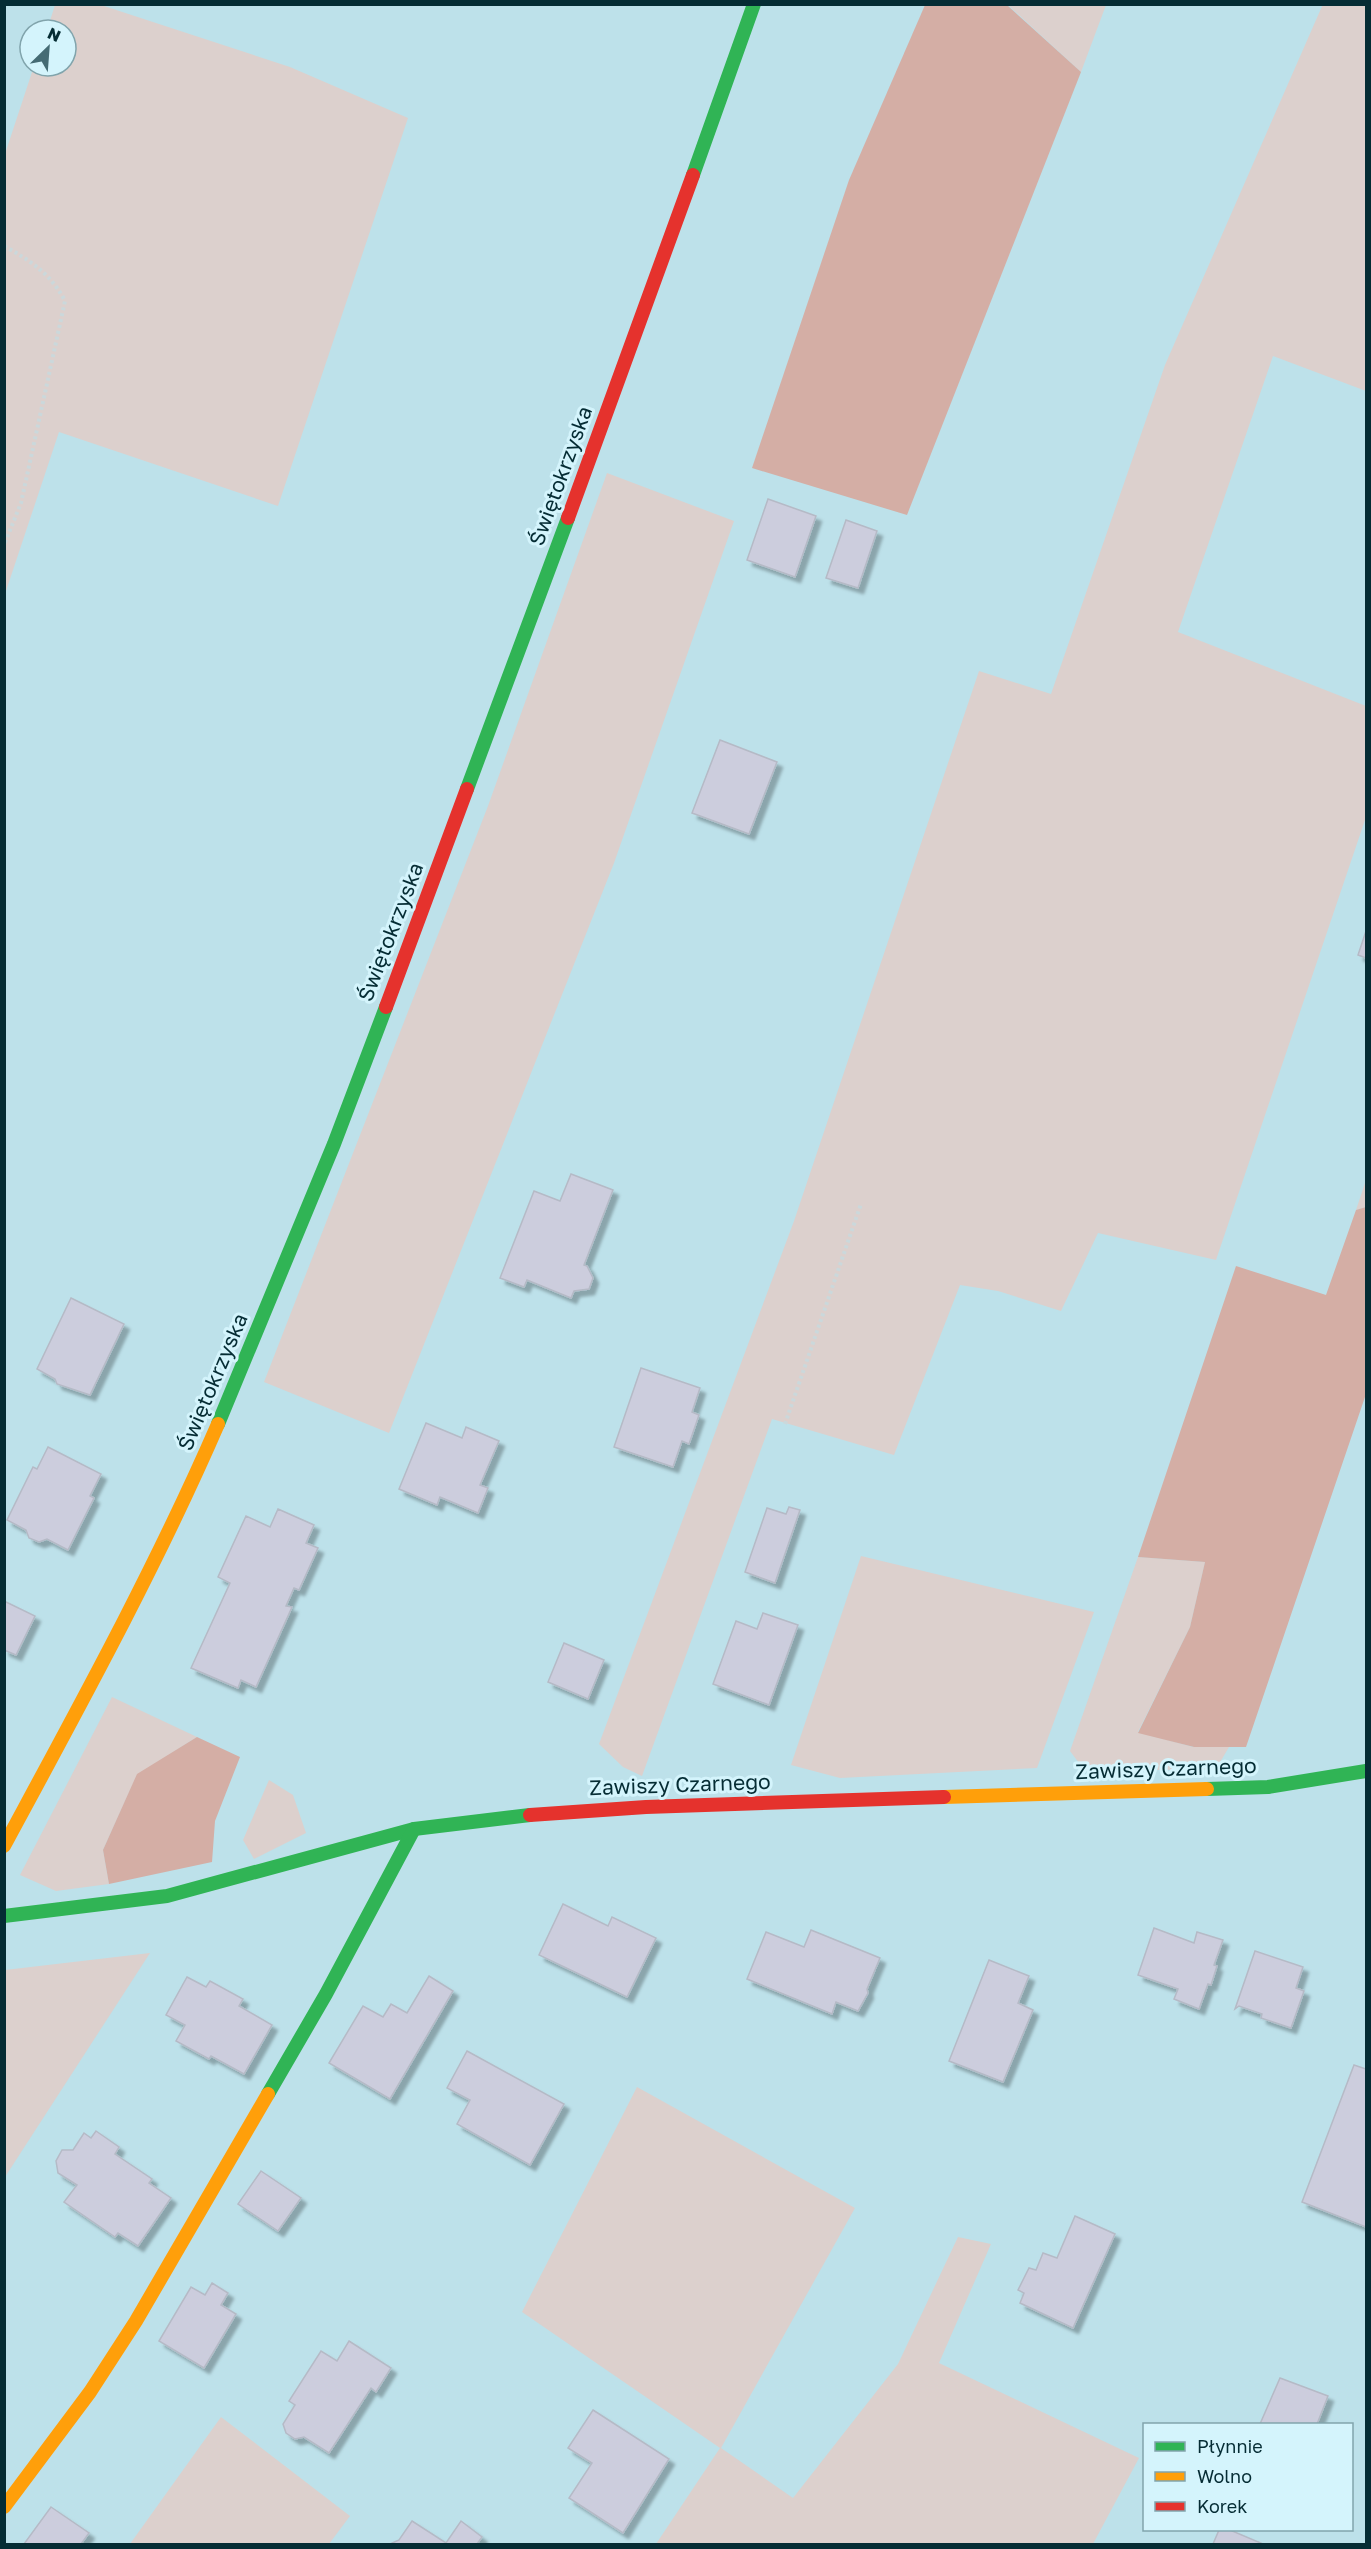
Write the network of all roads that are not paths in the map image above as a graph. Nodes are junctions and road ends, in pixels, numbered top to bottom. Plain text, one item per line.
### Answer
1 (754, 4) edge
2 (1366, 1771) edge
3 (414, 1829) junction
4 (4, 1846) edge
5 (4, 1916) edge
6 (4, 2507) edge

1 - 4 street, Świętokrzyska
2 - 3 street, Zawiszy Czarnego
3 - 5 street, Zawiszy Czarnego
3 - 6 street

